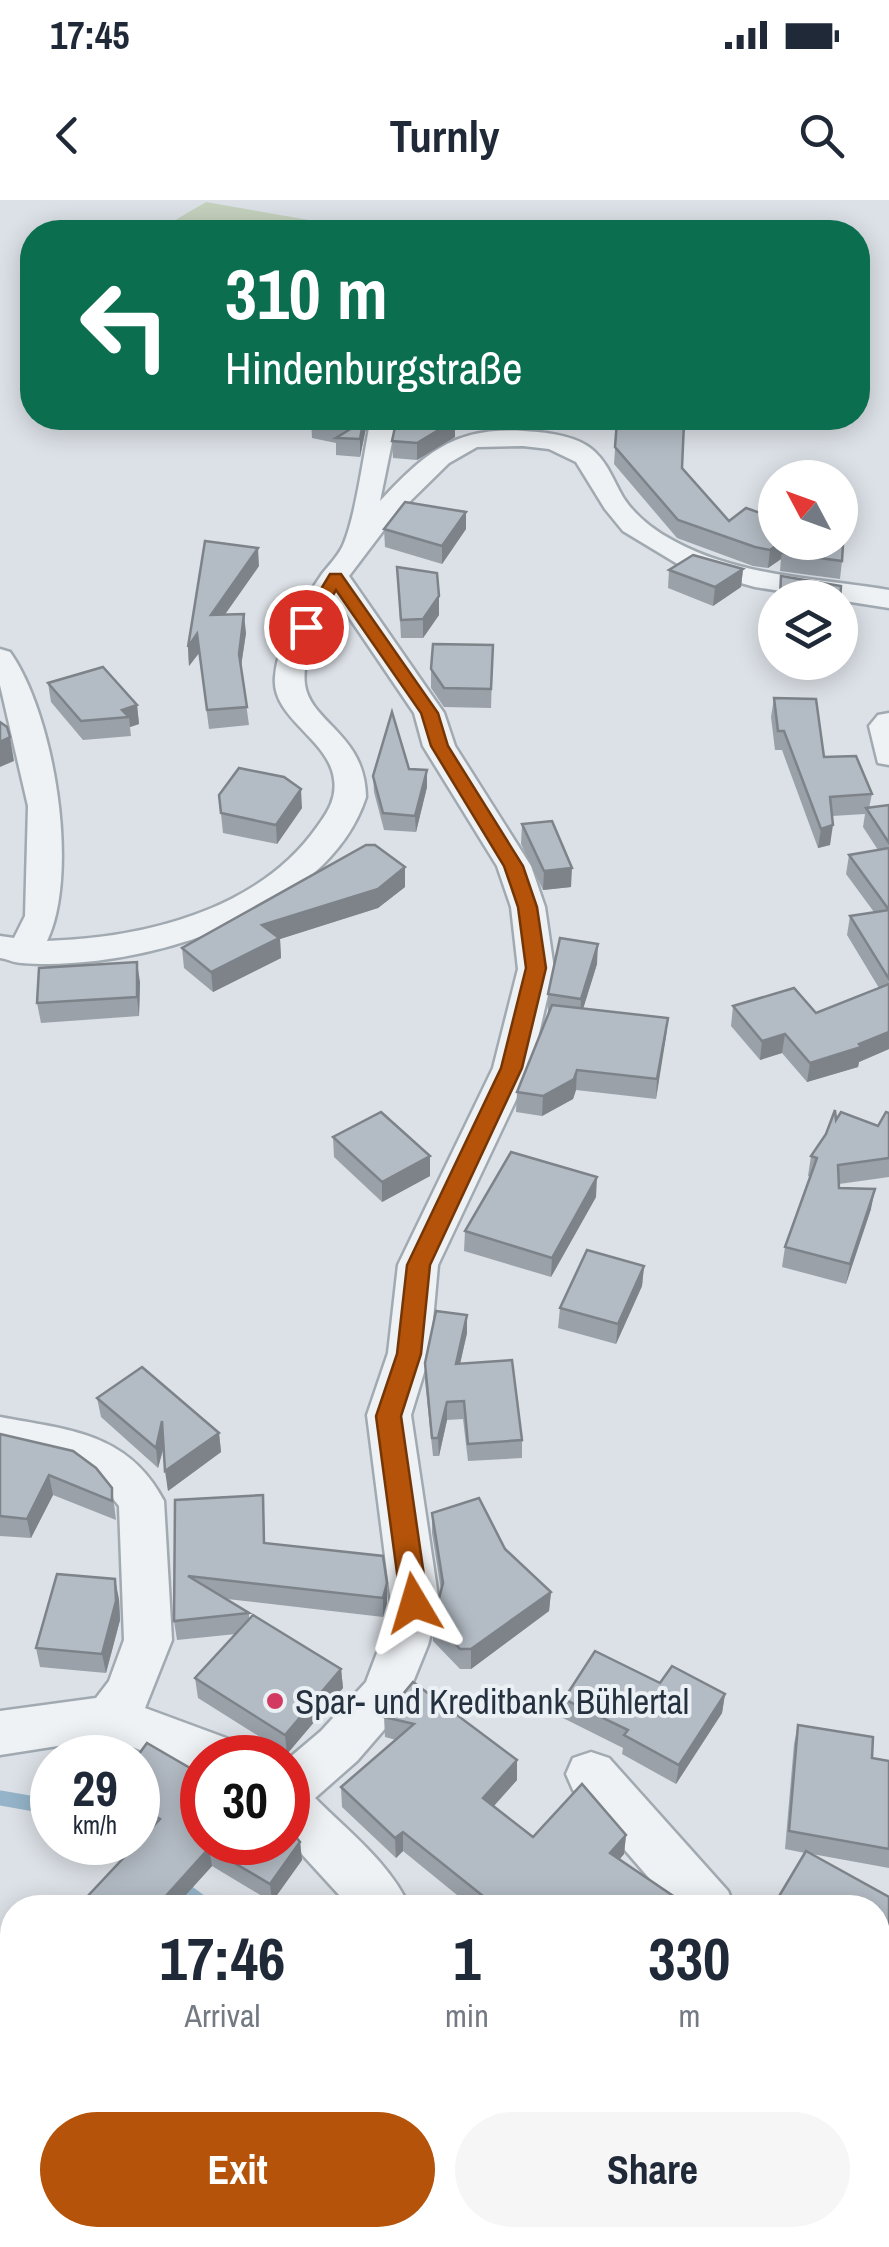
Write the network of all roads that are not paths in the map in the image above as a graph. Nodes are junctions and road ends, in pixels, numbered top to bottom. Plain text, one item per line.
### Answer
1 (381, 430) edge
2 (357, 544) junction
3 (336, 578) junction
4 (889, 599) edge
5 (0, 658) edge
6 (889, 722) edge
7 (889, 756) edge
8 (12, 950) edge
9 (0, 1434) edge
10 (110, 1716) junction
11 (0, 1733) edge
12 (180, 1743) edge
13 (310, 1771) edge
14 (591, 1774) dead end
15 (310, 1827) edge
16 (373, 1895) edge
17 (698, 1895) edge

1 - 2 street
2 - 3 street
2 - 4 street
3 - 8 street
3 - 13 street
5 - 8 street
6 - 7 street
9 - 10 street
10 - 11 street
10 - 12 street
14 - 17 street
15 - 16 street

